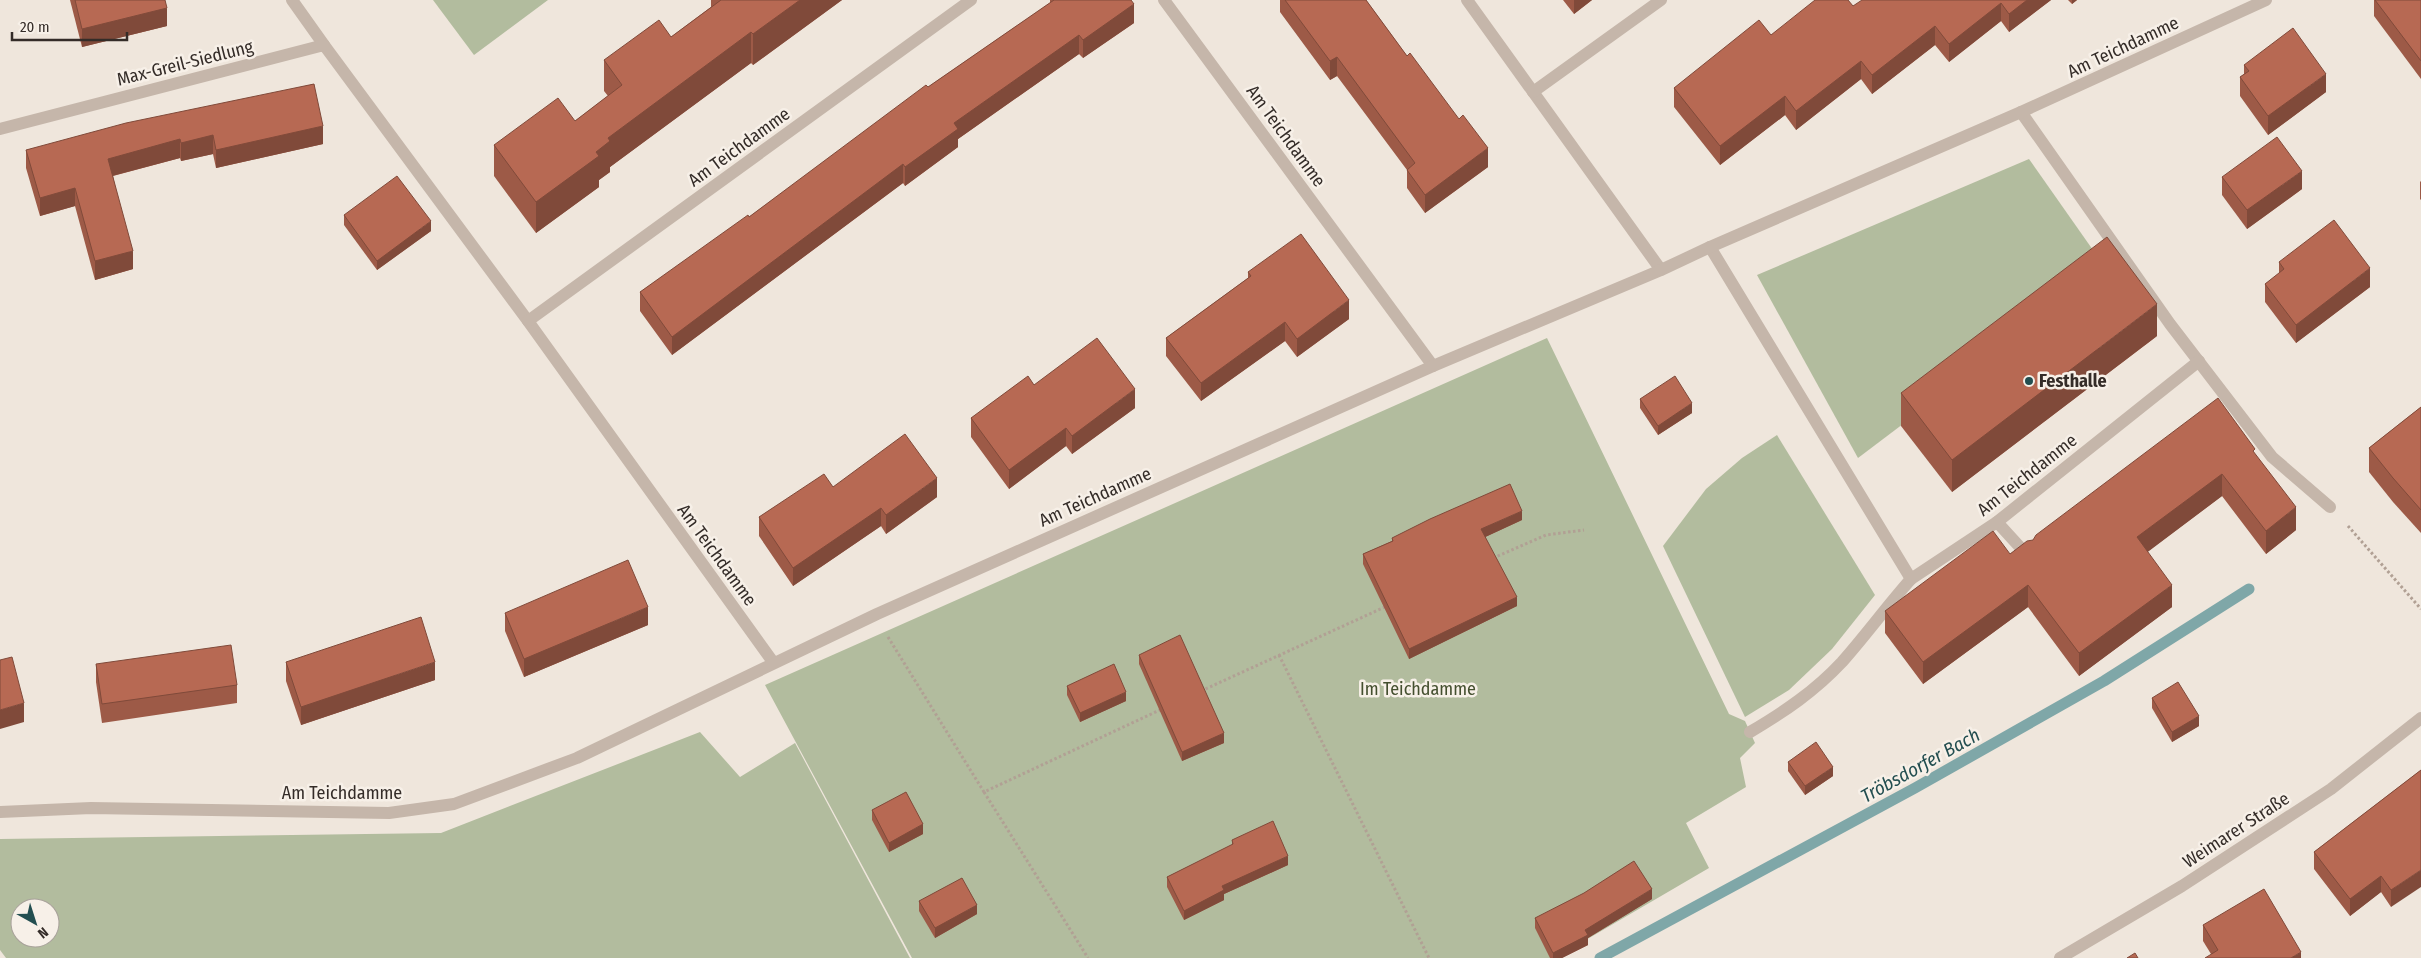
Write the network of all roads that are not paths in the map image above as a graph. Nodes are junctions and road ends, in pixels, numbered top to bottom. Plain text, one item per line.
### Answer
1 (292, 0) edge
2 (971, 0) edge
3 (1164, 0) edge
4 (1467, 0) edge
5 (1661, 0) edge
6 (2266, 0) edge
7 (324, 45) junction
8 (1533, 92) junction
9 (2021, 112) junction
10 (0, 128) edge
11 (1710, 247) junction
12 (1661, 270) junction
13 (528, 322) junction
14 (2199, 362) junction
15 (1433, 366) junction
16 (2330, 507) road end
17 (1997, 522) junction
18 (2028, 556) edge
19 (1911, 579) junction
20 (773, 662) junction
21 (2421, 718) edge
22 (1750, 732) dead end
23 (0, 812) edge
24 (2060, 958) edge

1 - 7 street
2 - 13 street, Am Teichdamme
3 - 15 street, Am Teichdamme
4 - 8 street
5 - 8 street
6 - 9 street, Am Teichdamme
7 - 10 street, Max-Greil-Siedlung
7 - 13 street, Am Teichdamme
8 - 12 street
9 - 11 street, Am Teichdamme
9 - 14 street
11 - 12 street, Am Teichdamme
11 - 19 street
12 - 15 street, Am Teichdamme
13 - 20 street, Am Teichdamme
14 - 16 street
14 - 17 street, Am Teichdamme
15 - 20 street, Am Teichdamme
17 - 18 street
17 - 19 street, Am Teichdamme
19 - 22 street, Am Teichdamme
20 - 23 street, Am Teichdamme
21 - 24 street, Weimarer Straße

